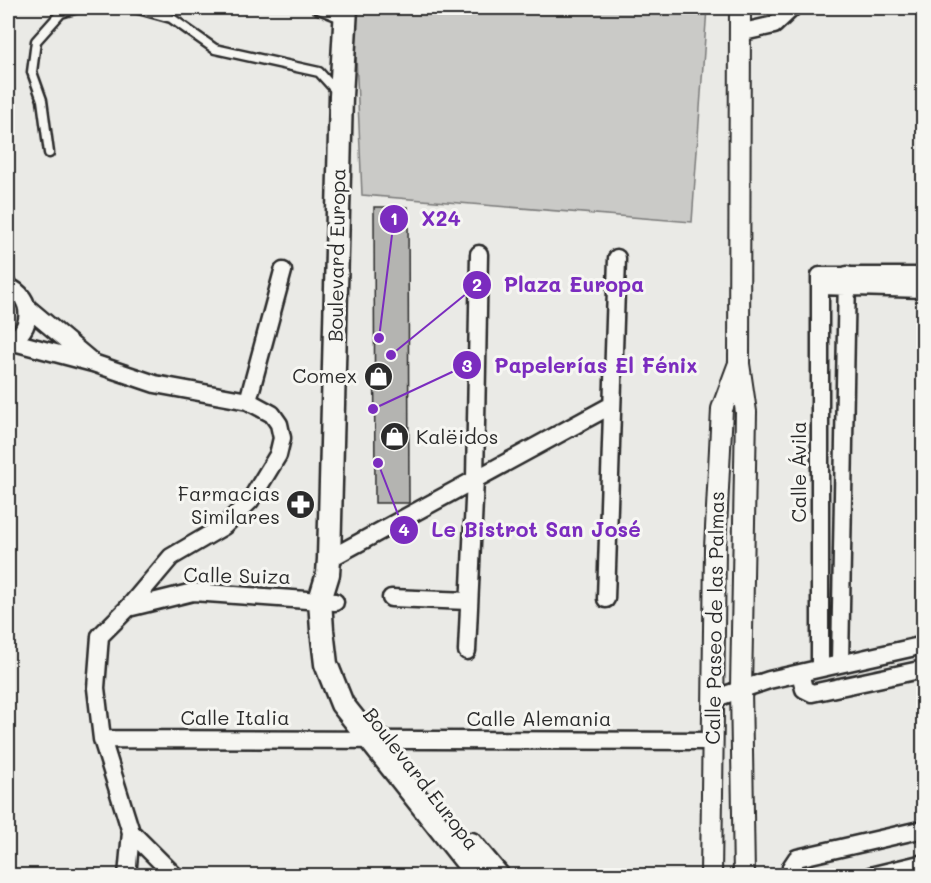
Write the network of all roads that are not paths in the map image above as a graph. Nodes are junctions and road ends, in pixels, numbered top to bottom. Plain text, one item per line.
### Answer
1 (78, 8) edge
2 (135, 8) edge
3 (316, 8) edge
4 (740, 8) edge
5 (792, 8) edge
6 (346, 14) edge
7 (739, 33) junction
8 (341, 96) junction
9 (49, 153) dead end
10 (479, 254) dead end
11 (617, 258) dead end
12 (283, 271) dead end
13 (924, 276) edge
14 (847, 281) junction
15 (8, 287) edge
16 (924, 289) edge
17 (28, 308) junction
18 (9, 341) edge
19 (93, 363) junction
20 (738, 364) junction
21 (820, 394) junction
22 (844, 394) junction
23 (248, 401) junction
24 (612, 405) junction
25 (475, 479) junction
26 (820, 519) junction
27 (842, 521) junction
28 (329, 567) junction
29 (391, 598) dead end
30 (606, 599) dead end
31 (327, 601) junction
32 (470, 601) junction
33 (128, 608) junction
34 (924, 645) edge
35 (467, 651) dead end
36 (840, 663) junction
37 (820, 668) junction
38 (924, 669) edge
39 (800, 673) junction
40 (741, 688) junction
41 (713, 699) junction
42 (102, 739) junction
43 (375, 739) junction
44 (711, 741) junction
45 (924, 829) edge
46 (131, 832) junction
47 (924, 863) edge
48 (127, 876) edge
49 (175, 876) edge
50 (477, 876) edge
51 (498, 876) edge
52 (711, 876) edge
53 (744, 876) edge
54 (792, 876) edge
55 (870, 876) edge

1 - 9 lane
2 - 8 lane
3 - 6 lane
4 - 7 street, Calle Paseo de las Palmas
5 - 7 street
6 - 8 main road, Boulevard Europa
7 - 20 street, Calle Paseo de las Palmas
8 - 28 main road, Boulevard Europa
10 - 25 street
11 - 24 street
12 - 23 street
13 - 14 street
14 - 16 street
14 - 21 street, Calle Ávila
14 - 22 street
15 - 17 street
17 - 18 street
17 - 19 street
18 - 19 street
19 - 23 street
20 - 40 street, Calle Paseo de las Palmas
20 - 41 street, Calle Paseo de las Palmas
21 - 22 street
21 - 26 street, Calle Ávila
22 - 27 street
23 - 33 street
24 - 25 street
24 - 30 street
25 - 28 street
25 - 32 street
26 - 27 street
26 - 37 street, Calle Ávila
27 - 36 street
28 - 31 main road, Boulevard Europa
29 - 32 street
31 - 33 street, Calle Suiza
31 - 43 main road, Boulevard Europa
32 - 35 street
33 - 42 street
34 - 36 street
36 - 37 street
37 - 39 street
38 - 39 street
39 - 40 street
40 - 41 street
40 - 53 street, Calle Paseo de las Palmas
41 - 44 street, Calle Paseo de las Palmas
42 - 43 street, Calle Italia
42 - 46 street
43 - 44 street, Calle Alemania
43 - 50 main road, Boulevard Europa
43 - 51 main road, Boulevard Europa
44 - 52 street, Calle Paseo de las Palmas
45 - 54 street
46 - 48 street
46 - 49 street
47 - 55 street

